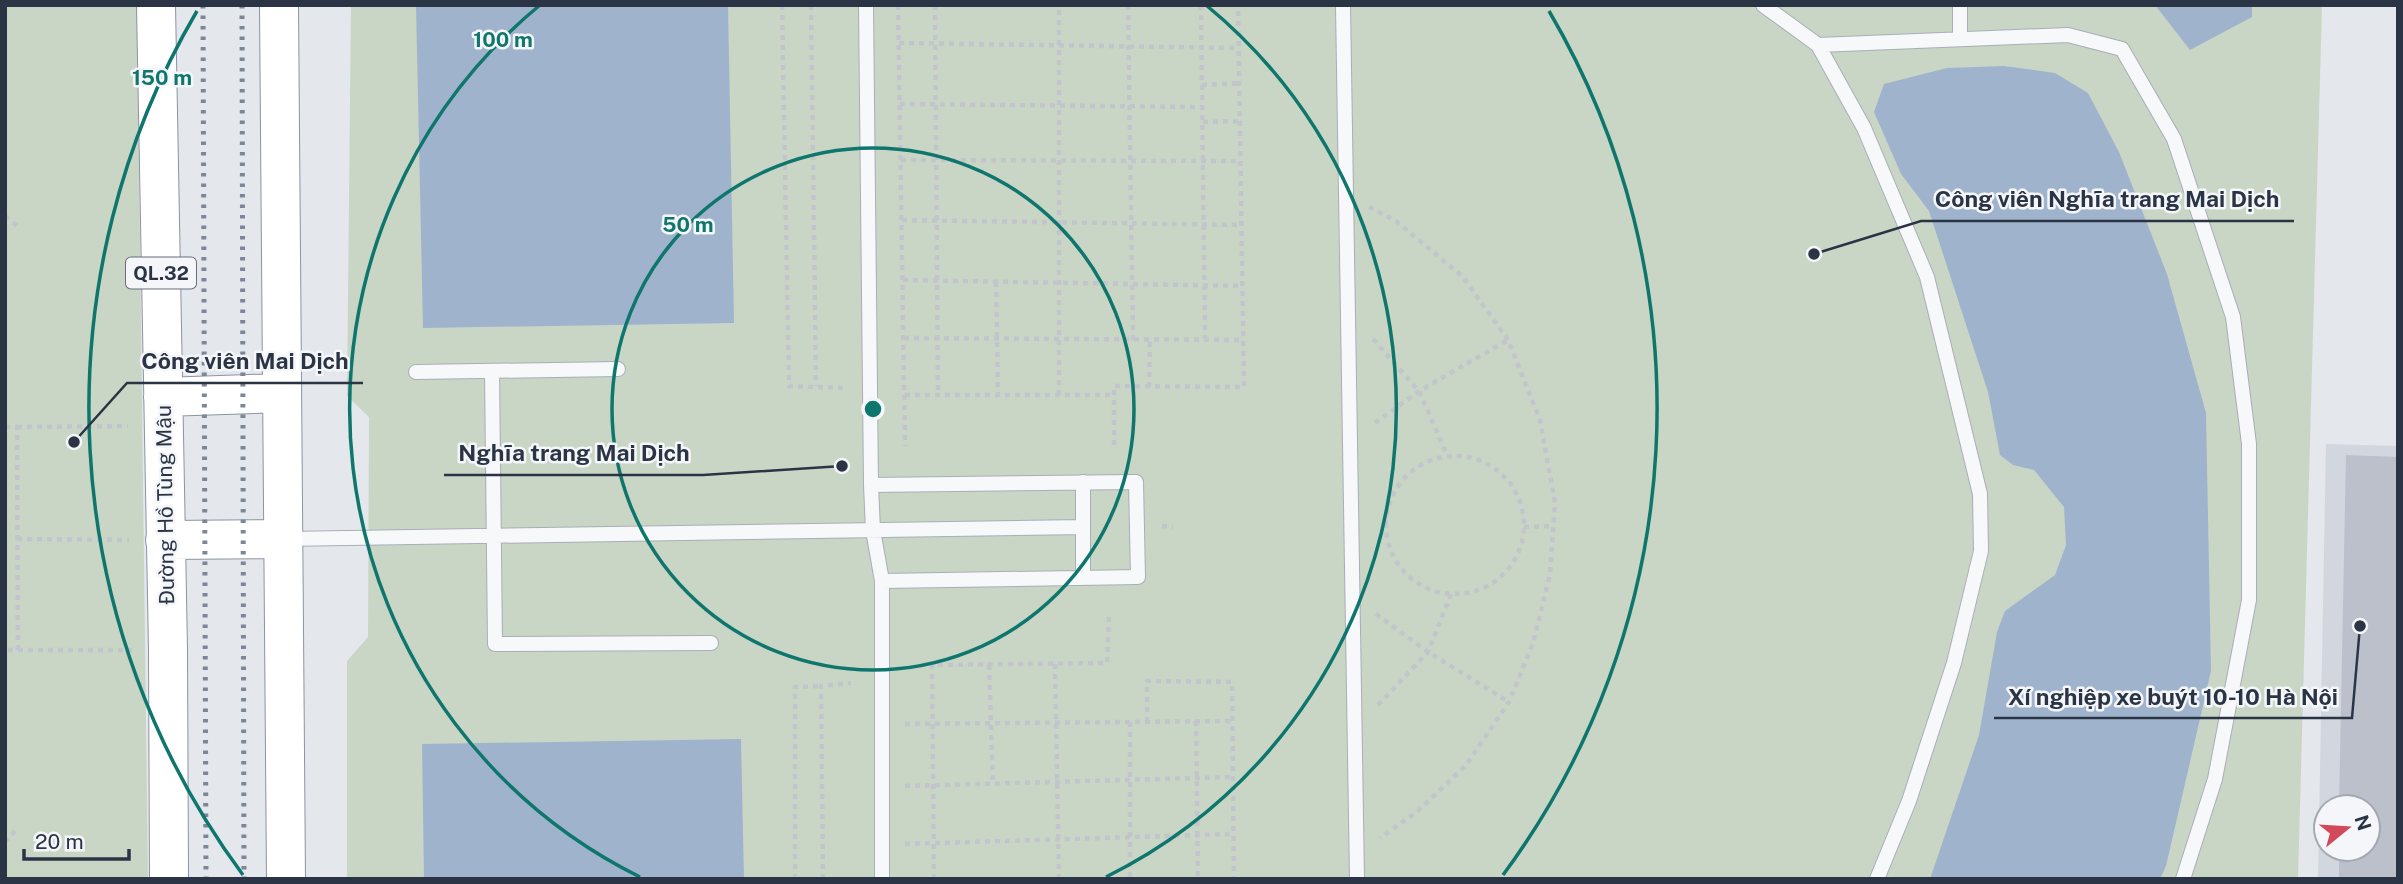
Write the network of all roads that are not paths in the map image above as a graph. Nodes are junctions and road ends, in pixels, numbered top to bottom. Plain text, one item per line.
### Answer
1 (156, 5) edge
2 (279, 5) edge
3 (866, 5) edge
4 (1343, 5) edge
5 (1763, 5) edge
6 (1960, 5) edge
7 (1960, 39) junction
8 (1818, 45) junction
9 (618, 369) dead end
10 (492, 371) junction
11 (416, 372) dead end
12 (282, 393) junction
13 (164, 411) junction
14 (1083, 482) junction
15 (871, 485) junction
16 (1083, 527) junction
17 (873, 530) junction
18 (494, 535) junction
19 (282, 539) junction
20 (165, 540) junction
21 (1083, 578) junction
22 (881, 581) junction
23 (711, 643) dead end
24 (169, 879) edge
25 (286, 879) edge
26 (882, 879) edge
27 (1357, 879) edge
28 (1877, 879) edge
29 (2183, 879) edge

1 - 13 highway, Đường Hồ Tùng Mậu / QL.32
2 - 12 highway
3 - 15 lane
4 - 27 lane
5 - 8 lane
6 - 7 lane
7 - 8 lane
7 - 29 lane
8 - 28 lane
9 - 10 lane
10 - 11 lane
10 - 18 lane
12 - 13 highway
12 - 19 highway
13 - 20 highway, Đường Hồ Tùng Mậu / QL.32
14 - 15 lane
14 - 16 lane
14 - 21 lane
15 - 17 lane
16 - 17 lane
16 - 21 lane
17 - 18 lane
17 - 22 lane
18 - 19 lane
18 - 23 lane
19 - 20 highway
19 - 25 highway
20 - 24 highway, Đường Hồ Tùng Mậu / QL.32
21 - 22 lane
22 - 26 lane

